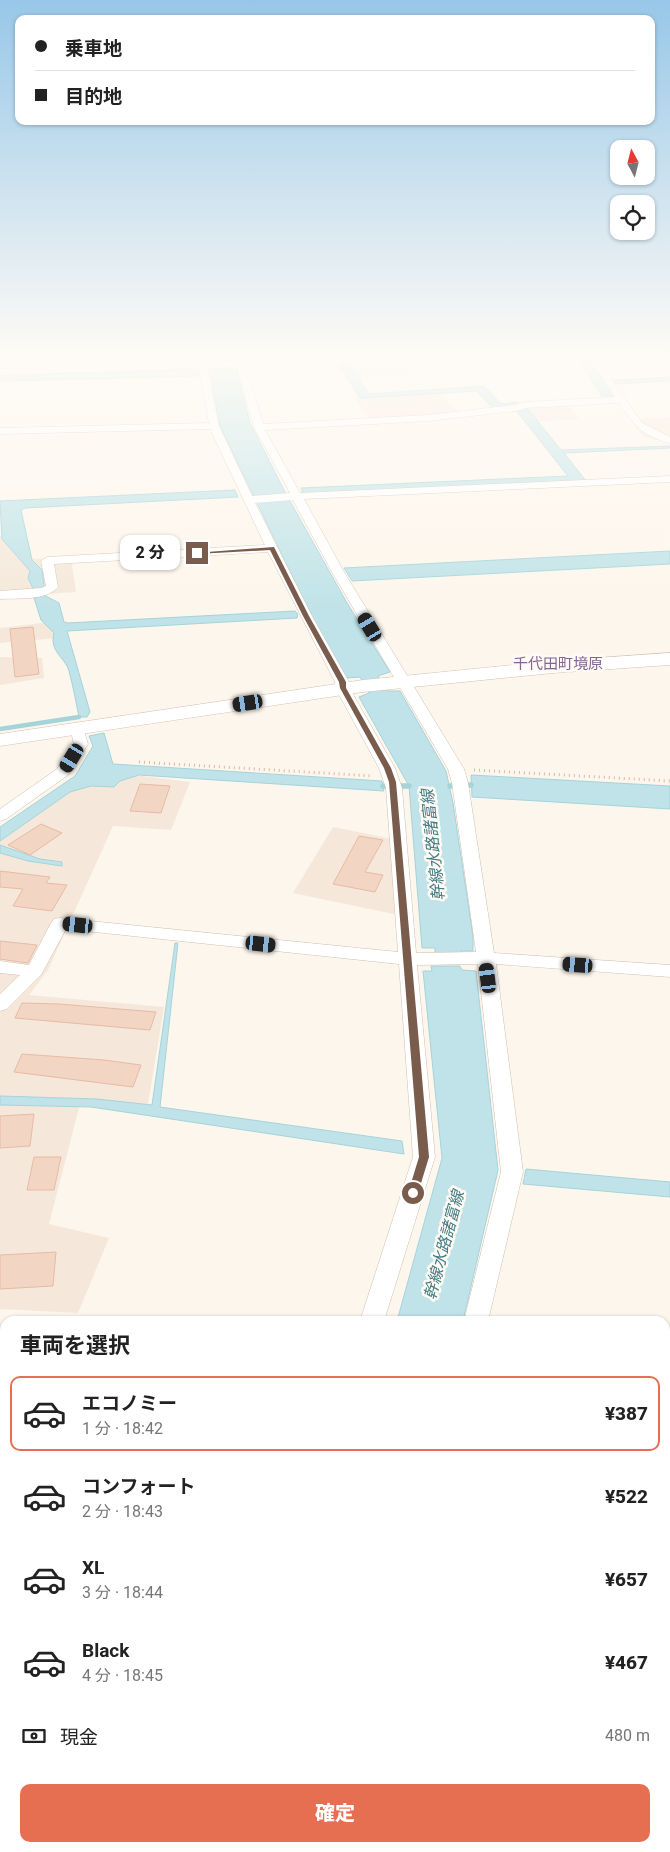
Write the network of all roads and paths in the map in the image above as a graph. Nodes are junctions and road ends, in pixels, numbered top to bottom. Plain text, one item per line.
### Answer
1 (220, 438) edge
2 (265, 438) edge
3 (670, 479) edge
4 (296, 496) junction
5 (248, 500) junction
6 (272, 548) junction
7 (0, 595) edge
8 (670, 659) edge
9 (394, 683) junction
10 (353, 687) junction
11 (77, 728) junction
12 (0, 740) edge
13 (139, 762) dead end
14 (459, 780) junction
15 (670, 781) edge
16 (392, 782) junction
17 (0, 816) edge
18 (415, 959) junction
19 (477, 959) junction
20 (0, 967) edge
21 (670, 971) edge
22 (35, 972) junction
23 (0, 1005) edge
24 (374, 1316) edge
25 (477, 1316) edge

1 - 5 street
2 - 4 street
3 - 4 street
4 - 5 street
4 - 9 street
5 - 6 street
6 - 7 street
6 - 10 street
8 - 9 street
9 - 10 street
9 - 14 street
10 - 11 street
10 - 16 street
11 - 12 street
11 - 17 street
13 - 16 path
14 - 15 path
14 - 19 street
16 - 18 street
18 - 19 street
18 - 22 street
18 - 24 street
19 - 21 street
19 - 25 street
20 - 22 street
22 - 23 street

